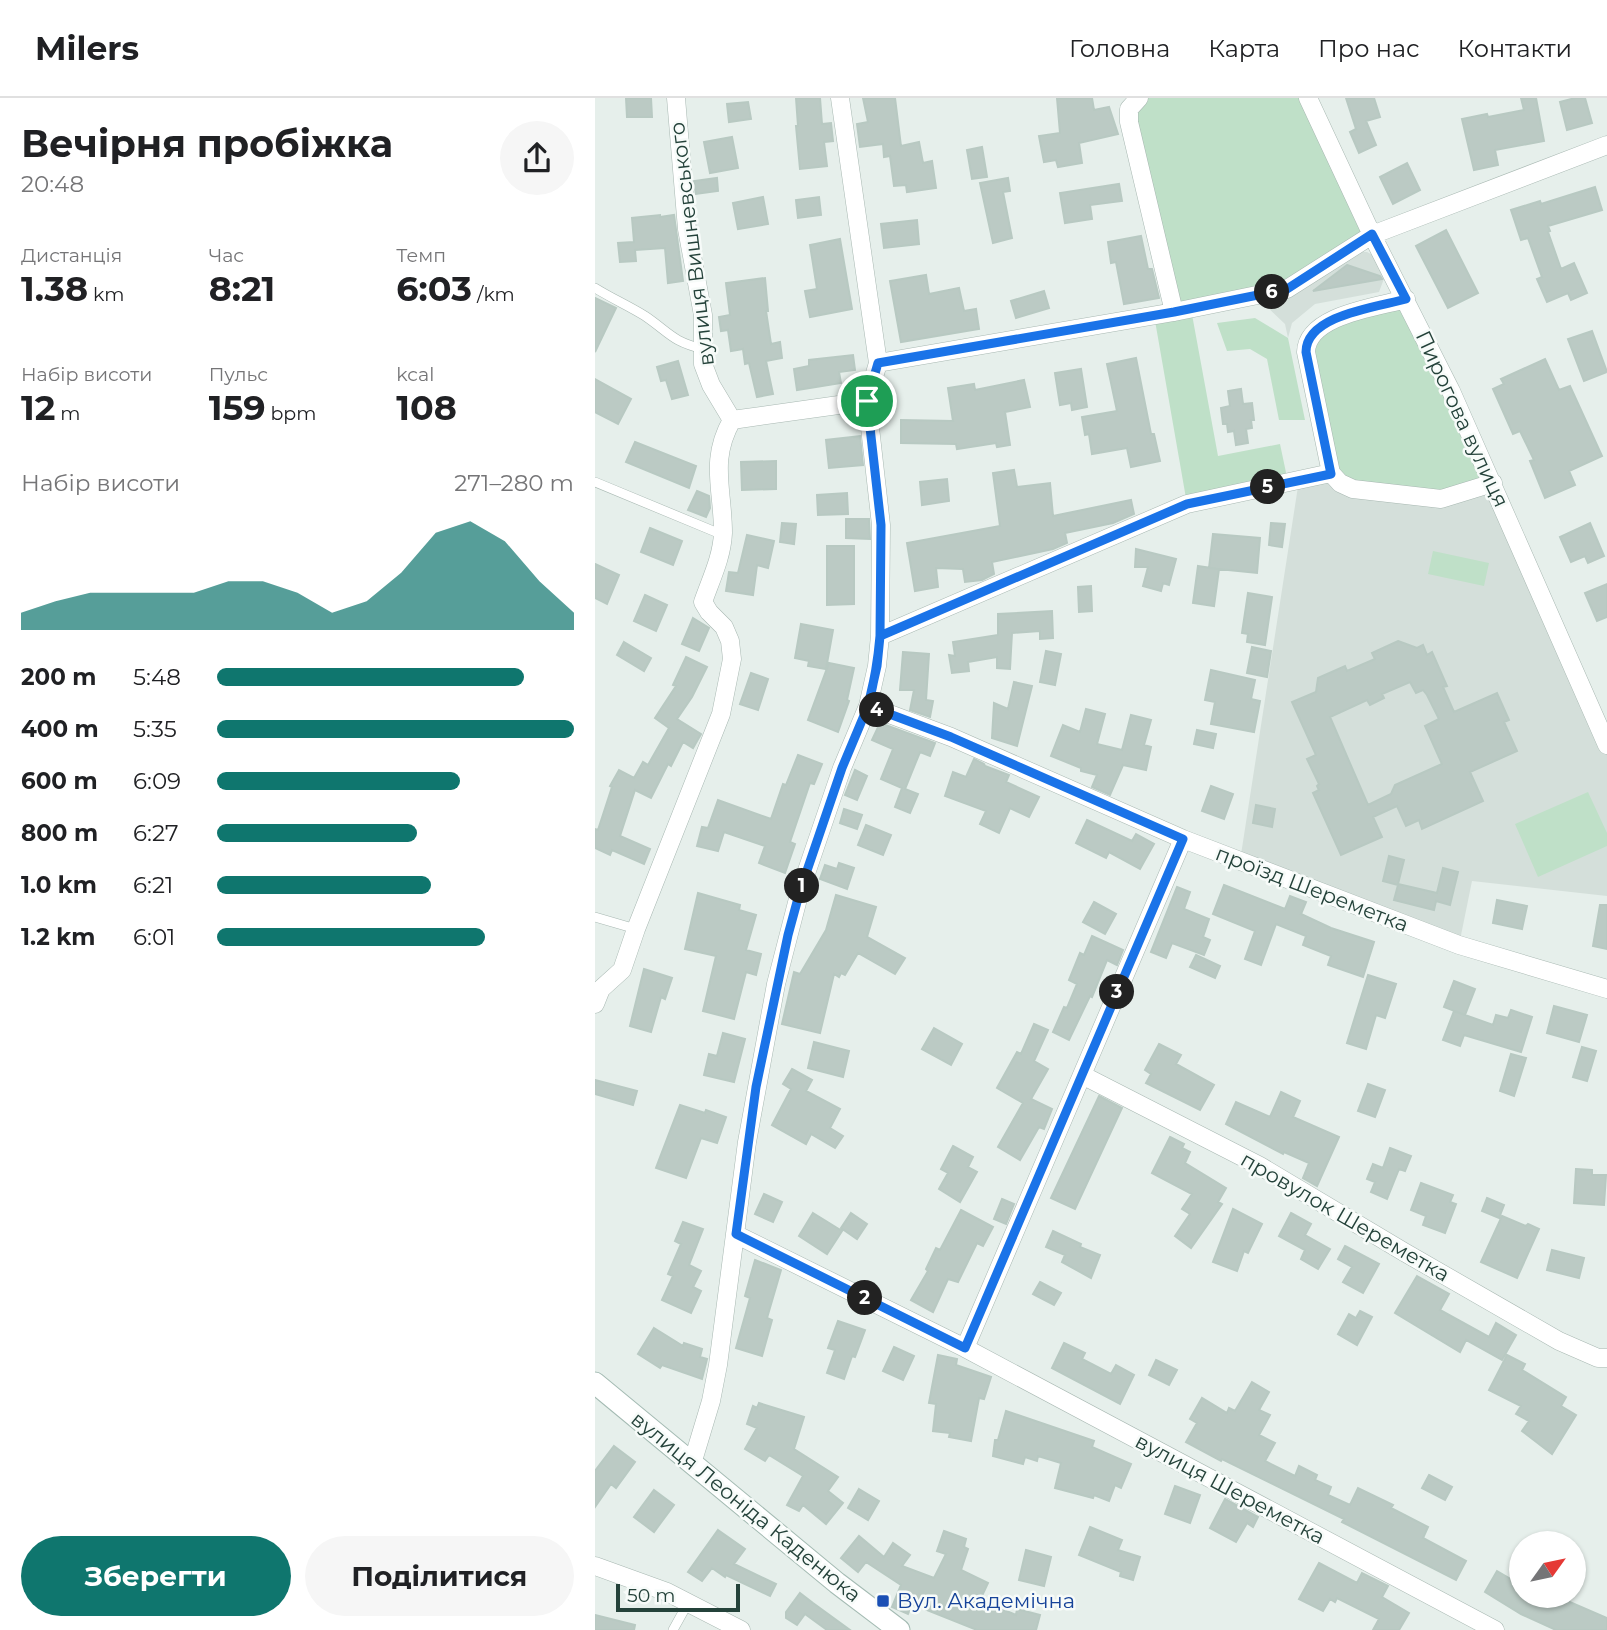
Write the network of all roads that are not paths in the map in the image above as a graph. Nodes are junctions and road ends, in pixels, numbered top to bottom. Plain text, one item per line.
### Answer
1 (676, 98) edge
2 (840, 98) edge
3 (1139, 98) edge
4 (1308, 98) edge
5 (1607, 145) edge
6 (1372, 234) junction
7 (595, 288) edge
8 (1406, 299) junction
9 (1174, 312) junction
10 (703, 349) junction
11 (878, 363) junction
12 (867, 401) junction
13 (732, 420) junction
14 (1331, 474) junction
15 (595, 482) edge
16 (1493, 483) junction
17 (723, 535) junction
18 (880, 636) junction
19 (868, 706) junction
20 (1607, 745) edge
21 (1183, 839) junction
22 (595, 917) edge
23 (636, 929) junction
24 (1607, 989) edge
25 (595, 1004) edge
26 (1082, 1075) junction
27 (736, 1234) junction
28 (965, 1348) junction
29 (1607, 1358) edge
30 (595, 1382) edge
31 (692, 1464) junction
32 (595, 1566) edge
33 (688, 1603) junction
34 (673, 1630) edge
35 (741, 1630) edge
36 (899, 1630) edge
37 (1495, 1630) edge

1 - 10 street, вулиця Вишневського
2 - 11 street
3 - 9 street
4 - 6 street, Пирогова вулиця
5 - 6 street
6 - 8 street, Пирогова вулиця
6 - 9 street
7 - 10 lane
8 - 14 street
8 - 16 street, Пирогова вулиця
9 - 11 street
10 - 13 street, вулиця Вишневського
11 - 12 street
12 - 13 street
12 - 18 street
13 - 17 street
14 - 16 street
14 - 18 street
15 - 17 lane
16 - 20 street, Пирогова вулиця
17 - 23 street
18 - 19 street
19 - 21 street, проїзд Шереметка
19 - 27 street
21 - 24 street, проїзд Шереметка
21 - 26 street
22 - 23 lane
23 - 25 street
26 - 28 street
26 - 29 street, провулок Шереметка
27 - 28 street, вулиця Шереметка
27 - 31 street
28 - 37 street, вулиця Шереметка
30 - 31 street, вулиця Леоніда Каденюка
31 - 36 street, вулиця Леоніда Каденюка
32 - 33 street
33 - 34 lane
33 - 35 street

